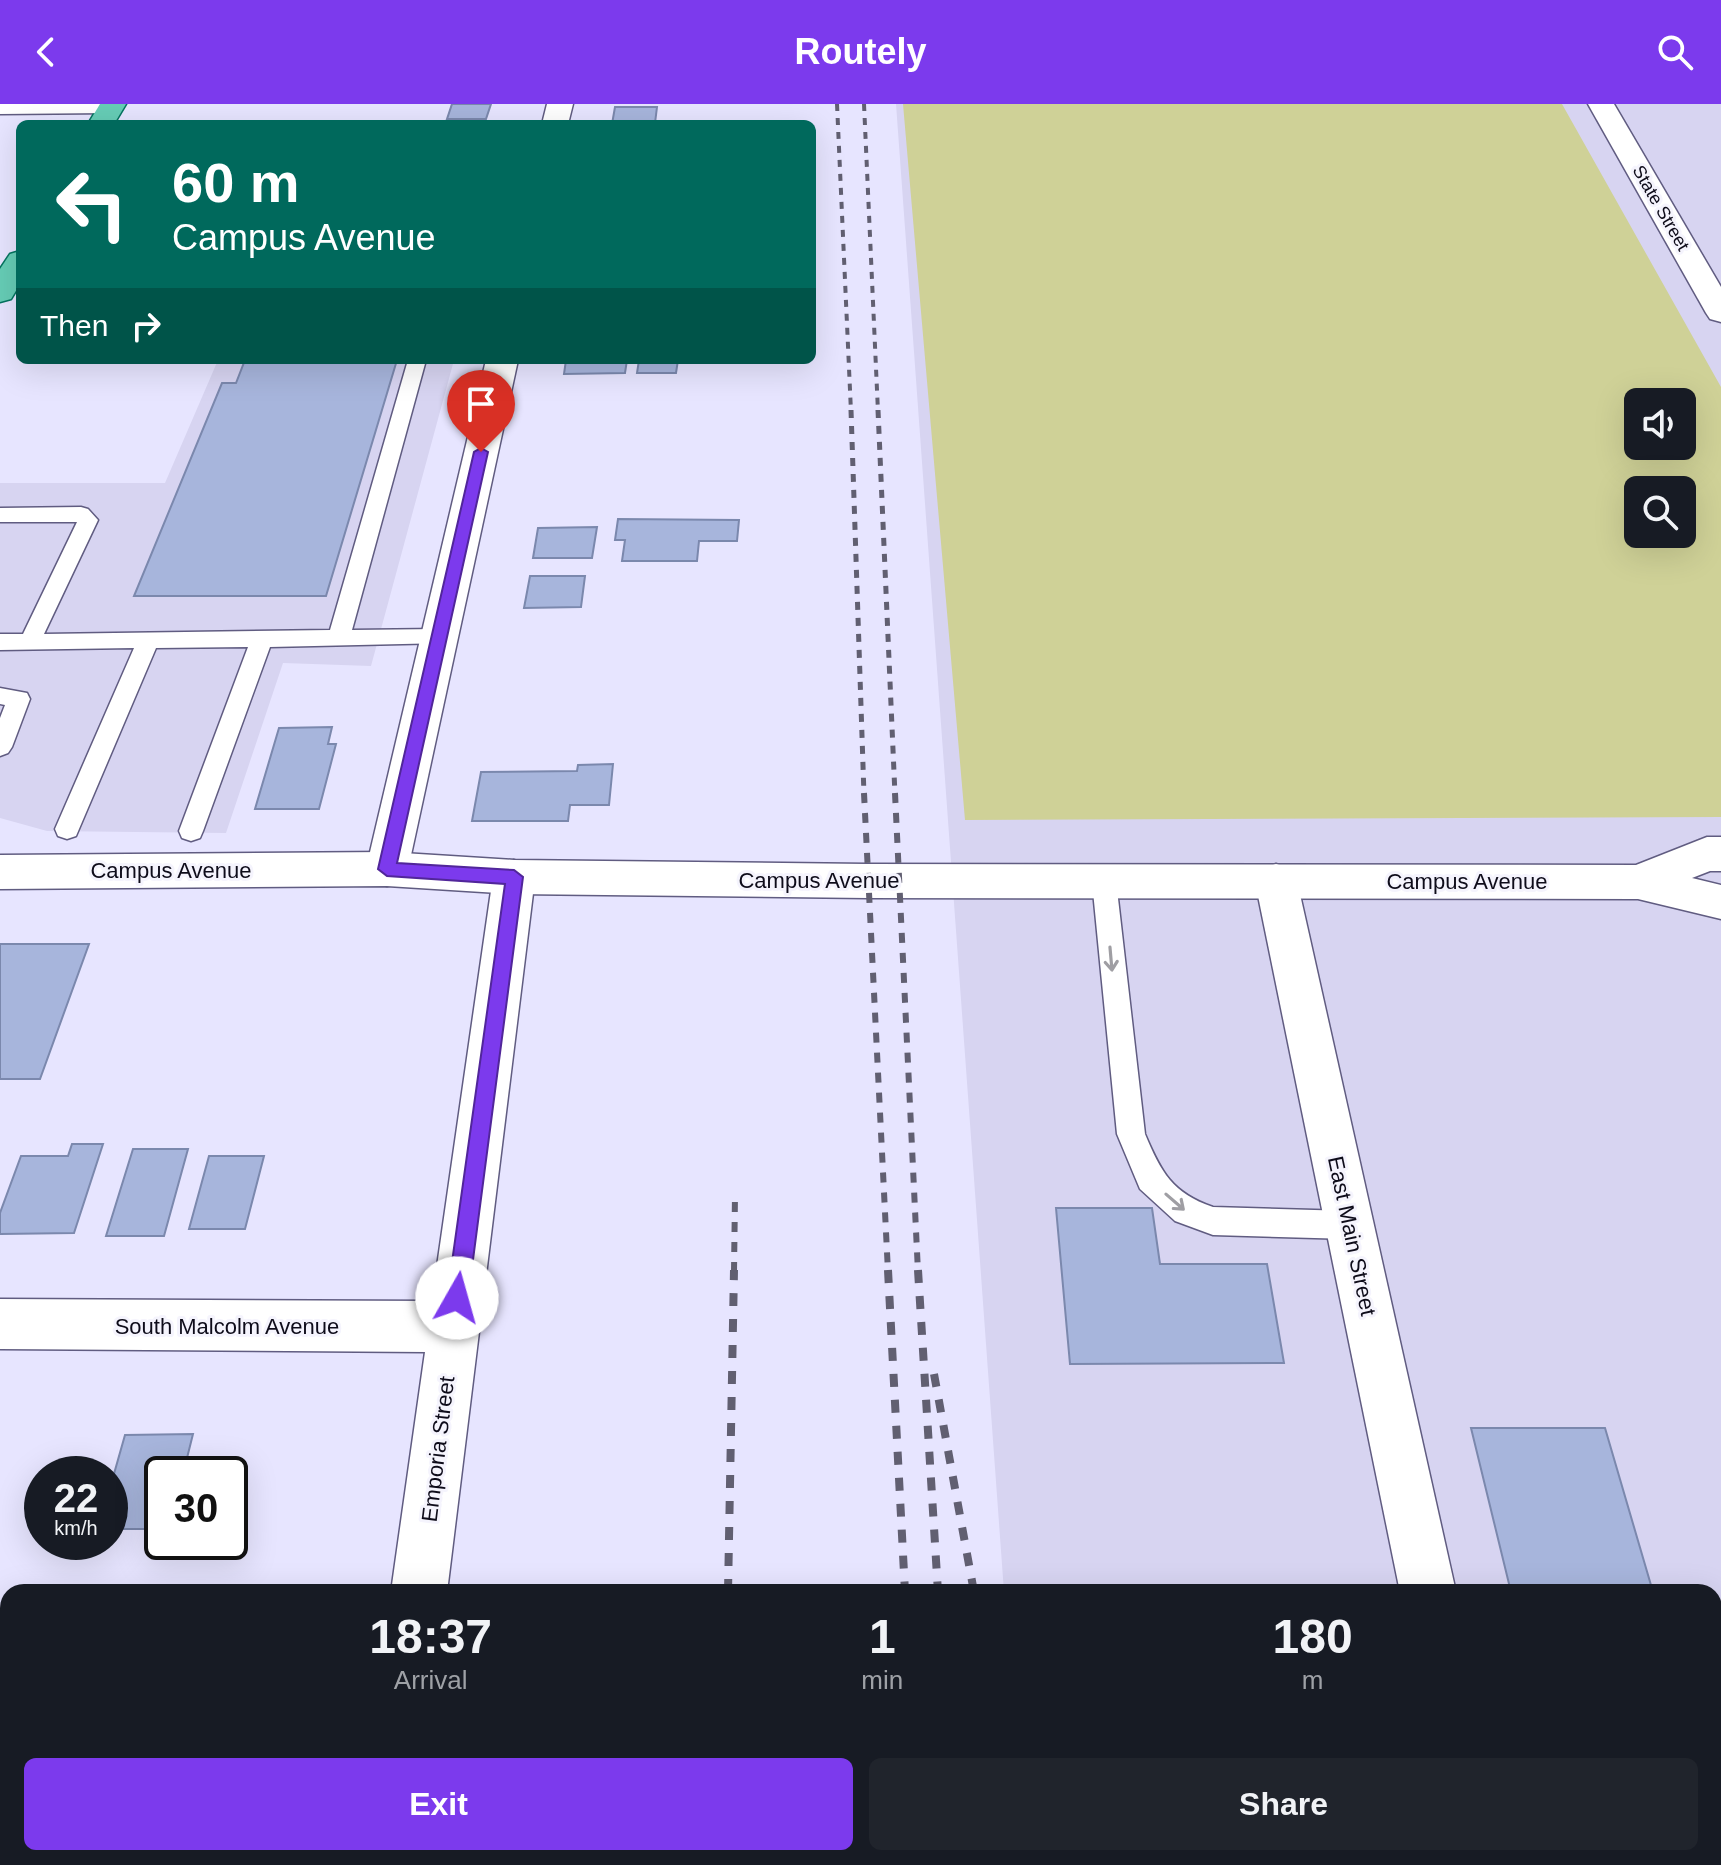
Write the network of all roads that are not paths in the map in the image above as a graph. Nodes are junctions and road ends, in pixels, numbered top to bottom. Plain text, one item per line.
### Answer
1 (1601, 104) edge
2 (0, 109) edge
3 (108, 112) edge
4 (16, 267) edge
5 (0, 293) edge
6 (1721, 313) edge
7 (416, 364) edge
8 (501, 364) edge
9 (0, 515) edge
10 (439, 637) junction
11 (339, 638) junction
12 (262, 639) junction
13 (149, 640) junction
14 (30, 641) junction
15 (0, 642) edge
16 (0, 696) edge
17 (0, 747) edge
18 (67, 829) dead end
19 (191, 831) dead end
20 (1721, 854) edge
21 (387, 869) junction
22 (0, 872) edge
23 (514, 877) junction
24 (1104, 881) junction
25 (1276, 881) junction
26 (1638, 882) junction
27 (1721, 902) edge
28 (1350, 1225) junction
29 (0, 1324) edge
30 (453, 1327) junction
31 (420, 1584) edge
32 (1426, 1584) edge

1 - 6 street, State Street
2 - 3 lane
4 - 5 main road
7 - 11 lane
8 - 10 street
9 - 14 lane
10 - 11 lane
10 - 21 street
11 - 12 lane
12 - 13 lane
12 - 19 lane
13 - 14 lane
13 - 18 lane
14 - 15 lane
16 - 17 lane
20 - 26 street, Campus Avenue
21 - 22 street, Campus Avenue
21 - 23 street, Campus Avenue
23 - 24 street, Campus Avenue
23 - 30 street, Emporia Street
24 - 25 street, Campus Avenue
24 -> 28 lane
25 - 26 street, Campus Avenue
25 - 28 street, East Main Street
26 - 27 street, Campus Avenue
28 - 32 street, East Main Street
29 - 30 street, South Malcolm Avenue
30 - 31 street, Emporia Street

